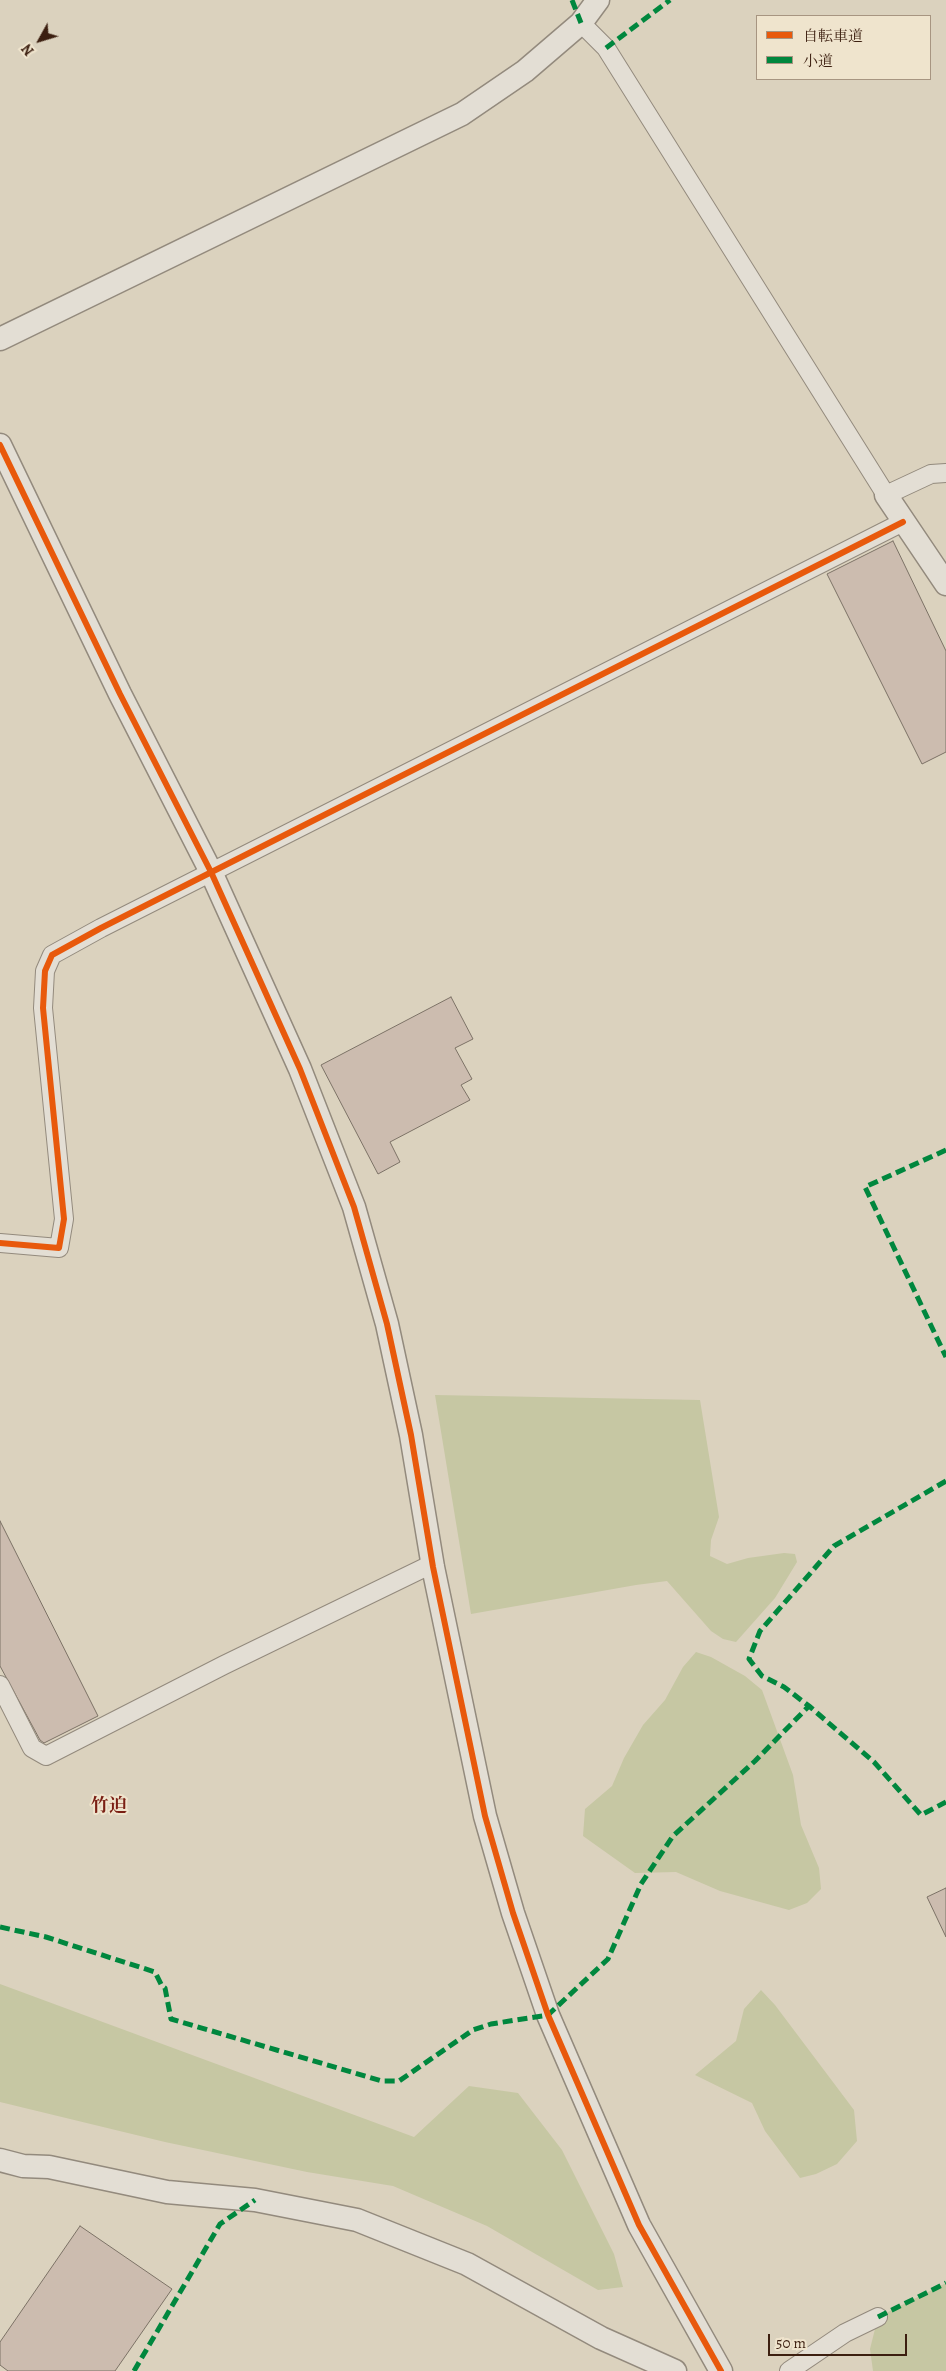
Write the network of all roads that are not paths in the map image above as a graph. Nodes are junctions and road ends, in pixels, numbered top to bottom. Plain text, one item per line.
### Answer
1 (598, 0) edge
2 (582, 23) junction
3 (0, 339) edge
4 (0, 445) edge
5 (946, 473) edge
6 (886, 495) junction
7 (904, 522) junction
8 (946, 584) edge
9 (211, 872) junction
10 (0, 1243) edge
11 (432, 1564) junction
12 (0, 1685) edge
13 (0, 2160) edge
14 (878, 2317) dead end
15 (675, 2371) edge
16 (721, 2371) edge
17 (789, 2371) edge

1 - 2 street
2 - 3 street
2 - 6 street
4 - 9 street
5 - 6 street
6 - 7 street
7 - 8 street
7 - 9 street
9 - 10 street
9 - 11 street
11 - 12 street
11 - 16 street
13 - 15 street
14 - 17 street

